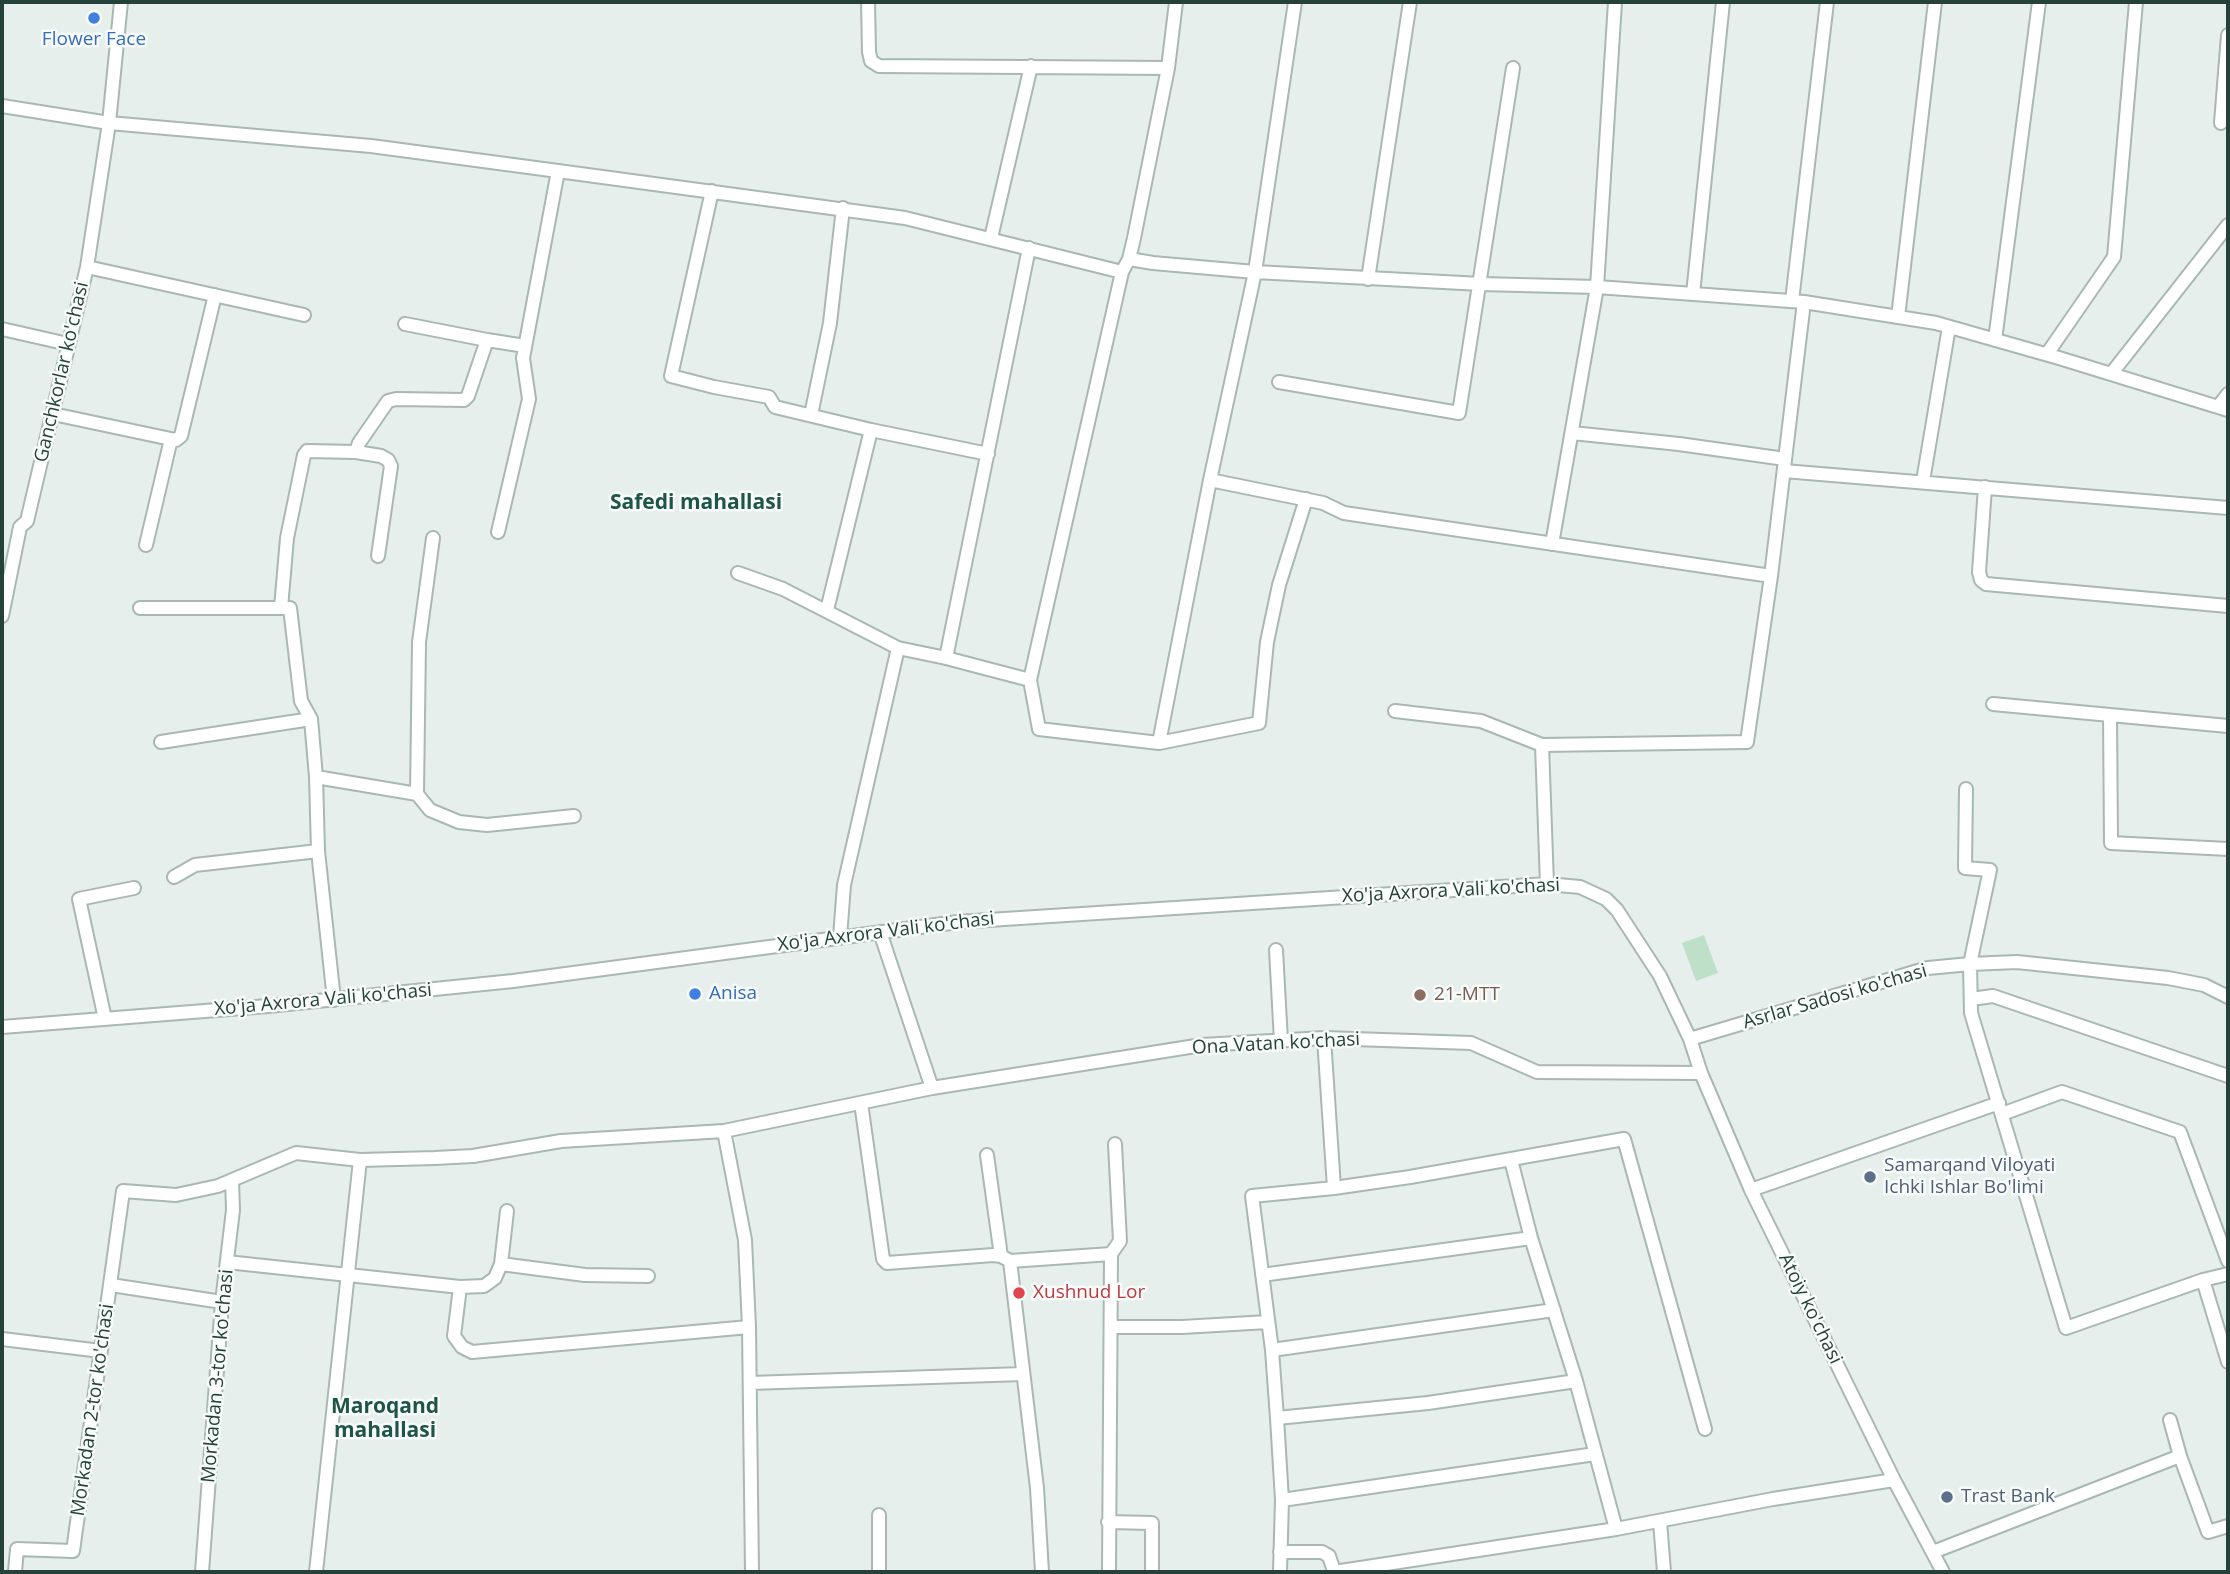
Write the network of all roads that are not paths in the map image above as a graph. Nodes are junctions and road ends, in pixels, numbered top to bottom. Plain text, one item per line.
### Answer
1 (121, 2) edge
2 (868, 2) edge
3 (1176, 2) edge
4 (1295, 2) edge
5 (1410, 2) edge
6 (1615, 2) edge
7 (1723, 2) edge
8 (1827, 2) edge
9 (1935, 2) edge
10 (2039, 2) edge
11 (2136, 2) edge
12 (2228, 35) edge
13 (1031, 66) junction
14 (1168, 68) junction
15 (1513, 68) dead end
16 (2, 106) edge
17 (109, 123) junction
18 (2221, 123) dead end
19 (558, 171) junction
20 (712, 191) junction
21 (843, 208) junction
22 (2228, 225) edge
23 (991, 238) junction
24 (1029, 248) junction
25 (1129, 259) junction
26 (87, 267) junction
27 (1122, 272) junction
28 (1255, 272) junction
29 (1368, 279) junction
30 (1481, 284) junction
31 (1597, 287) junction
32 (1693, 294) junction
33 (215, 295) junction
34 (1798, 301) junction
35 (304, 315) dead end
36 (1898, 317) junction
37 (405, 324) dead end
38 (1949, 327) junction
39 (2, 329) edge
40 (487, 340) junction
41 (1995, 340) junction
42 (68, 344) junction
43 (525, 346) junction
44 (2047, 354) junction
45 (2111, 374) junction
46 (1279, 382) dead end
47 (2228, 394) edge
48 (2223, 409) edge
49 (53, 414) junction
50 (811, 415) junction
51 (871, 430) junction
52 (1572, 433) junction
53 (171, 439) junction
54 (356, 452) junction
55 (988, 454) junction
56 (1784, 465) junction
57 (1210, 480) junction
58 (1923, 481) junction
59 (1985, 487) junction
60 (1306, 499) junction
61 (2228, 508) edge
62 (498, 533) dead end
63 (433, 538) dead end
64 (1552, 544) junction
65 (146, 545) dead end
66 (378, 556) dead end
67 (738, 573) dead end
68 (1770, 576) junction
69 (2228, 606) edge
70 (140, 608) dead end
71 (281, 608) junction
72 (827, 610) junction
73 (2, 616) edge
74 (898, 648) junction
75 (946, 658) junction
76 (1030, 680) junction
77 (1993, 704) dead end
78 (1395, 711) dead end
79 (2110, 715) junction
80 (311, 719) junction
81 (2228, 726) edge
82 (161, 742) dead end
83 (1160, 743) junction
84 (1542, 745) junction
85 (316, 777) junction
86 (1966, 789) dead end
87 (417, 794) junction
88 (574, 816) dead end
89 (2228, 849) edge
90 (318, 850) junction
91 (174, 877) dead end
92 (1547, 884) junction
93 (134, 888) dead end
94 (880, 932) junction
95 (840, 937) junction
96 (1276, 950) dead end
97 (1970, 964) junction
98 (2228, 997) edge
99 (1970, 999) junction
100 (334, 1000) junction
101 (104, 1019) junction
102 (2, 1027) edge
103 (1324, 1038) junction
104 (1690, 1039) junction
105 (1282, 1041) junction
106 (1701, 1073) junction
107 (2228, 1076) edge
108 (932, 1088) junction
109 (860, 1103) junction
110 (2000, 1109) junction
111 (724, 1131) junction
112 (1115, 1144) dead end
113 (987, 1156) dead end
114 (360, 1160) junction
115 (1511, 1160) junction
116 (232, 1180) junction
117 (1334, 1188) junction
118 (123, 1191) joint
119 (1751, 1191) junction
120 (507, 1210) dead end
121 (1531, 1238) junction
122 (1111, 1254) junction
123 (1006, 1258) junction
124 (2228, 1261) edge
125 (227, 1262) junction
126 (500, 1264) junction
127 (2228, 1274) edge
128 (347, 1275) junction
129 (1262, 1275) junction
130 (648, 1276) dead end
131 (2203, 1280) junction
132 (111, 1285) junction
133 (460, 1287) junction
134 (222, 1302) junction
135 (1554, 1310) junction
136 (1268, 1322) junction
137 (749, 1327) junction
138 (1111, 1327) junction
139 (2, 1339) edge
140 (1272, 1350) junction
141 (101, 1351) junction
142 (2228, 1362) edge
143 (1023, 1374) junction
144 (1576, 1381) junction
145 (750, 1383) junction
146 (1277, 1418) junction
147 (2170, 1420) dead end
148 (1705, 1429) dead end
149 (1595, 1454) junction
150 (2180, 1456) junction
151 (1894, 1480) junction
152 (1282, 1500) junction
153 (879, 1515) dead end
154 (1660, 1521) junction
155 (1108, 1522) junction
156 (2228, 1525) edge
157 (1616, 1529) junction
158 (1280, 1552) junction
159 (1933, 1552) junction
160 (1377, 1570) edge
161 (1334, 1571) edge
162 (15, 1572) edge
163 (202, 1572) edge
164 (316, 1572) edge
165 (752, 1572) edge
166 (879, 1572) edge
167 (1041, 1572) edge
168 (1109, 1572) edge
169 (1152, 1572) edge
170 (1280, 1572) edge
171 (1664, 1572) edge
172 (1944, 1572) edge

1 - 17 street, Ganchkorlar ko'chasi
2 - 13 street
3 - 14 street
4 - 28 street
5 - 29 street
6 - 31 street
7 - 32 street
8 - 34 street
9 - 36 street
10 - 41 street
11 - 44 street
12 - 18 street
13 - 14 street
13 - 23 street
14 - 25 street
15 - 30 street
16 - 17 street
17 - 19 street
17 - 26 street, Ganchkorlar ko'chasi
19 - 20 street
19 - 43 street
20 - 21 street
20 - 50 street
21 - 23 street
21 - 50 street
22 - 45 street
23 - 24 street
24 - 27 street
24 - 55 street
25 - 27 street
25 - 28 street
26 - 33 street
26 - 42 street, Ganchkorlar ko'chasi
27 - 76 street
28 - 29 street
28 - 57 street
29 - 30 street
30 - 31 street
30 - 46 street
31 - 32 street
31 - 52 street
32 - 34 street
33 - 35 street
33 - 53 street
34 - 36 street
34 - 56 street
36 - 38 street
37 - 40 street
38 - 41 street
38 - 58 street
39 - 42 street
40 - 43 street
40 - 54 street
41 - 44 street
42 - 49 street, Ganchkorlar ko'chasi
43 - 62 street
44 - 45 street
45 - 48 street
47 - 48 street
49 - 53 street
49 - 73 street, Ganchkorlar ko'chasi
50 - 51 street
51 - 55 street
51 - 72 street
52 - 56 street
52 - 64 street
53 - 65 street
54 - 66 street
54 - 71 street
55 - 75 street
56 - 58 street
56 - 68 street
57 - 60 street
57 - 83 street
58 - 59 street
59 - 61 street
59 - 69 street
60 - 64 street
60 - 83 street
63 - 87 street
64 - 68 street
67 - 72 street
68 - 84 street
70 - 71 street
71 - 80 street
72 - 74 street
74 - 75 street
74 - 95 street
75 - 76 street
76 - 83 street
77 - 79 street
78 - 84 street
79 - 81 street
79 - 89 street
80 - 82 street
80 - 85 street
84 - 92 street
85 - 87 street
85 - 90 street
86 - 97 street
87 - 88 street
90 - 91 street
90 - 100 street
92 - 94 street, Xo'ja Axrora Vali ko'chasi
92 - 104 street, Xo'ja Axrora Vali ko'chasi
93 - 101 street
94 - 95 street, Xo'ja Axrora Vali ko'chasi
94 - 108 street
95 - 100 street, Xo'ja Axrora Vali ko'chasi
96 - 105 street
97 - 98 street, Asrlar Sadosi ko'chasi
97 - 99 street
97 - 104 street, Asrlar Sadosi ko'chasi
99 - 107 street
99 - 110 street
100 - 101 street, Xo'ja Axrora Vali ko'chasi
101 - 102 street, Xo'ja Axrora Vali ko'chasi
103 - 105 street, Ona Vatan ko'chasi
103 - 106 street, Ona Vatan ko'chasi
103 - 117 street
104 - 106 street, Atoiy ko'chasi
105 - 108 street, Ona Vatan ko'chasi
106 - 119 street, Atoiy ko'chasi
108 - 109 street, Ona Vatan ko'chasi
109 - 111 street, Ona Vatan ko'chasi
109 - 123 street
110 - 119 street
110 - 124 street
110 - 131 street
111 - 114 street, Ona Vatan ko'chasi
111 - 137 street
112 - 122 street
113 - 123 street
114 - 116 street, Ona Vatan ko'chasi
114 - 128 street
115 - 117 street
115 - 121 street
115 - 148 street
116 - 118 street, Ona Vatan ko'chasi
116 - 125 street, Morkadan 3-tor ko'chasi
117 - 129 street
118 - 132 street, Morkadan 2-tor ko'chasi
119 - 151 street, Atoiy ko'chasi
120 - 126 street
121 - 129 street
121 - 135 street
122 - 123 street
122 - 138 street
123 - 143 street
125 - 128 street
125 - 134 street, Morkadan 3-tor ko'chasi
126 - 130 street
126 - 133 street
127 - 131 street
128 - 133 street
128 - 164 street
129 - 136 street
131 - 142 street
132 - 134 street
132 - 141 street, Morkadan 2-tor ko'chasi
133 - 137 street
134 - 163 street, Morkadan 3-tor ko'chasi
135 - 140 street
135 - 144 street
136 - 138 street
136 - 140 street
137 - 145 street
138 - 155 street
139 - 141 street
140 - 146 street
141 - 162 street, Morkadan 2-tor ko'chasi
143 - 145 street
143 - 167 street
144 - 146 street
144 - 149 street
145 - 165 street
146 - 152 street
147 - 150 street
149 - 152 street
149 - 157 street
150 - 156 street
150 - 159 street
151 - 154 street
151 - 159 street, Atoiy ko'chasi
152 - 158 street
153 - 166 street
154 - 157 street
154 - 171 street
155 - 168 street
155 - 169 street
157 - 160 street
158 - 161 street
158 - 170 street
159 - 172 street, Atoiy ko'chasi
160 - 161 street

